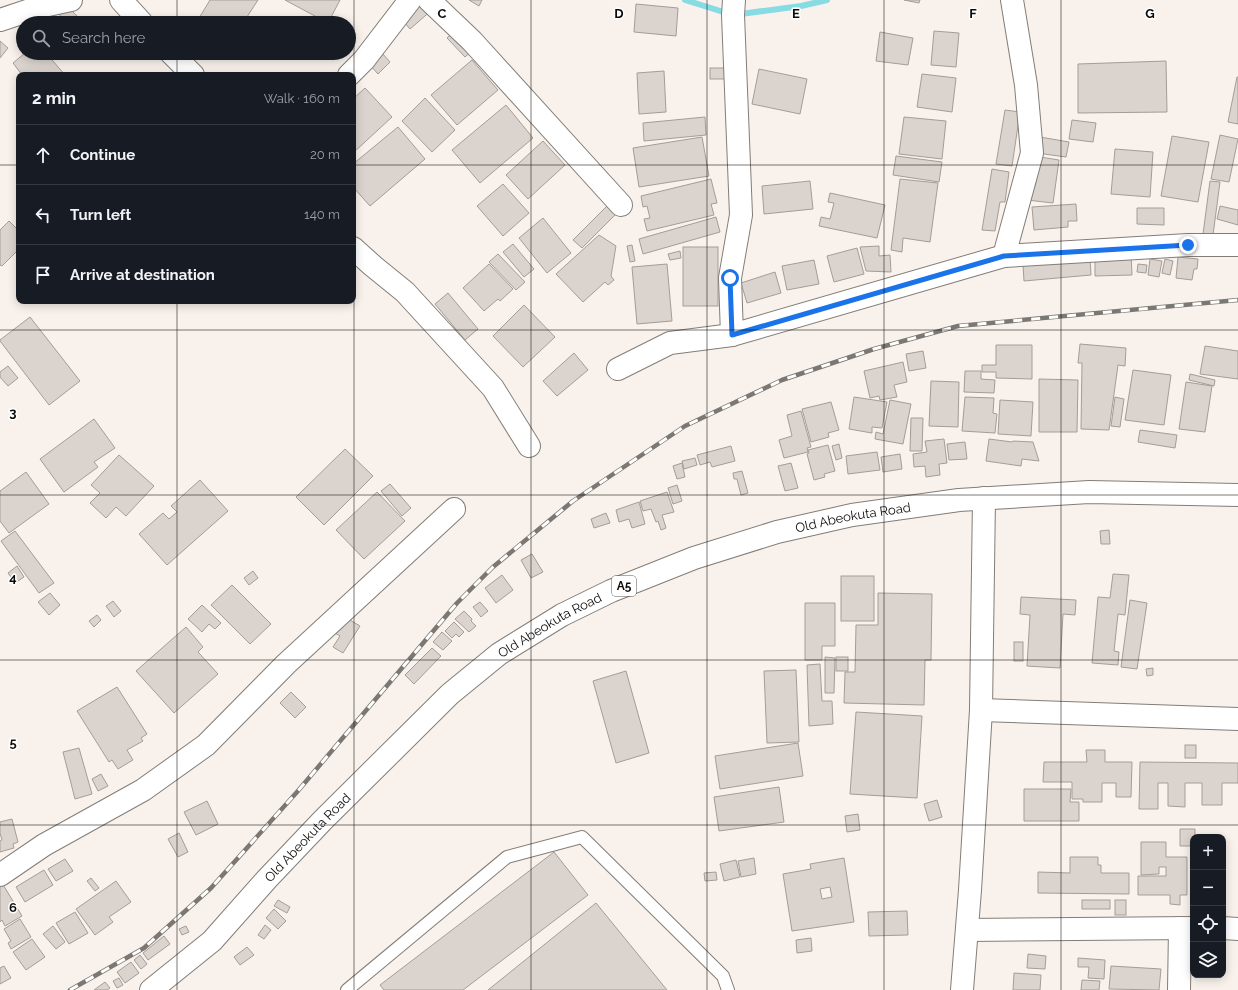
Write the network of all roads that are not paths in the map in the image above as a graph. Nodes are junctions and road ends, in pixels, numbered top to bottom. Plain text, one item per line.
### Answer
1 (71, 0) edge
2 (121, 0) edge
3 (410, 0) edge
4 (430, 0) edge
5 (734, 0) edge
6 (1012, 0) edge
7 (136, 16) edge
8 (0, 20) edge
9 (178, 60) edge
10 (190, 72) edge
11 (352, 72) edge
12 (621, 205) dead end
13 (1238, 245) edge
14 (356, 251) edge
15 (1004, 256) junction
16 (732, 335) junction
17 (618, 369) dead end
18 (529, 446) dead end
19 (1238, 495) edge
20 (984, 498) junction
21 (454, 509) dead end
22 (981, 710) junction
23 (1238, 719) edge
24 (0, 875) edge
25 (1186, 928) edge
26 (1226, 928) edge
27 (1238, 928) edge
28 (967, 930) junction
29 (157, 988) edge
30 (347, 990) edge
31 (728, 990) edge
32 (962, 990) edge
33 (1179, 990) edge

1 - 8 main road
2 - 7 main road
3 - 11 main road
4 - 12 main road
5 - 16 main road
6 - 15 main road
9 - 10 main road
13 - 15 main road
14 - 18 main road
15 - 16 main road
16 - 17 main road
19 - 20 main road, Old Abeokuta Road / A5
20 - 22 main road
20 - 29 main road, Old Abeokuta Road / A5
21 - 24 main road
22 - 23 main road
22 - 28 main road
25 - 28 main road
25 - 33 main road
26 - 27 main road
28 - 32 main road
30 - 31 lane

